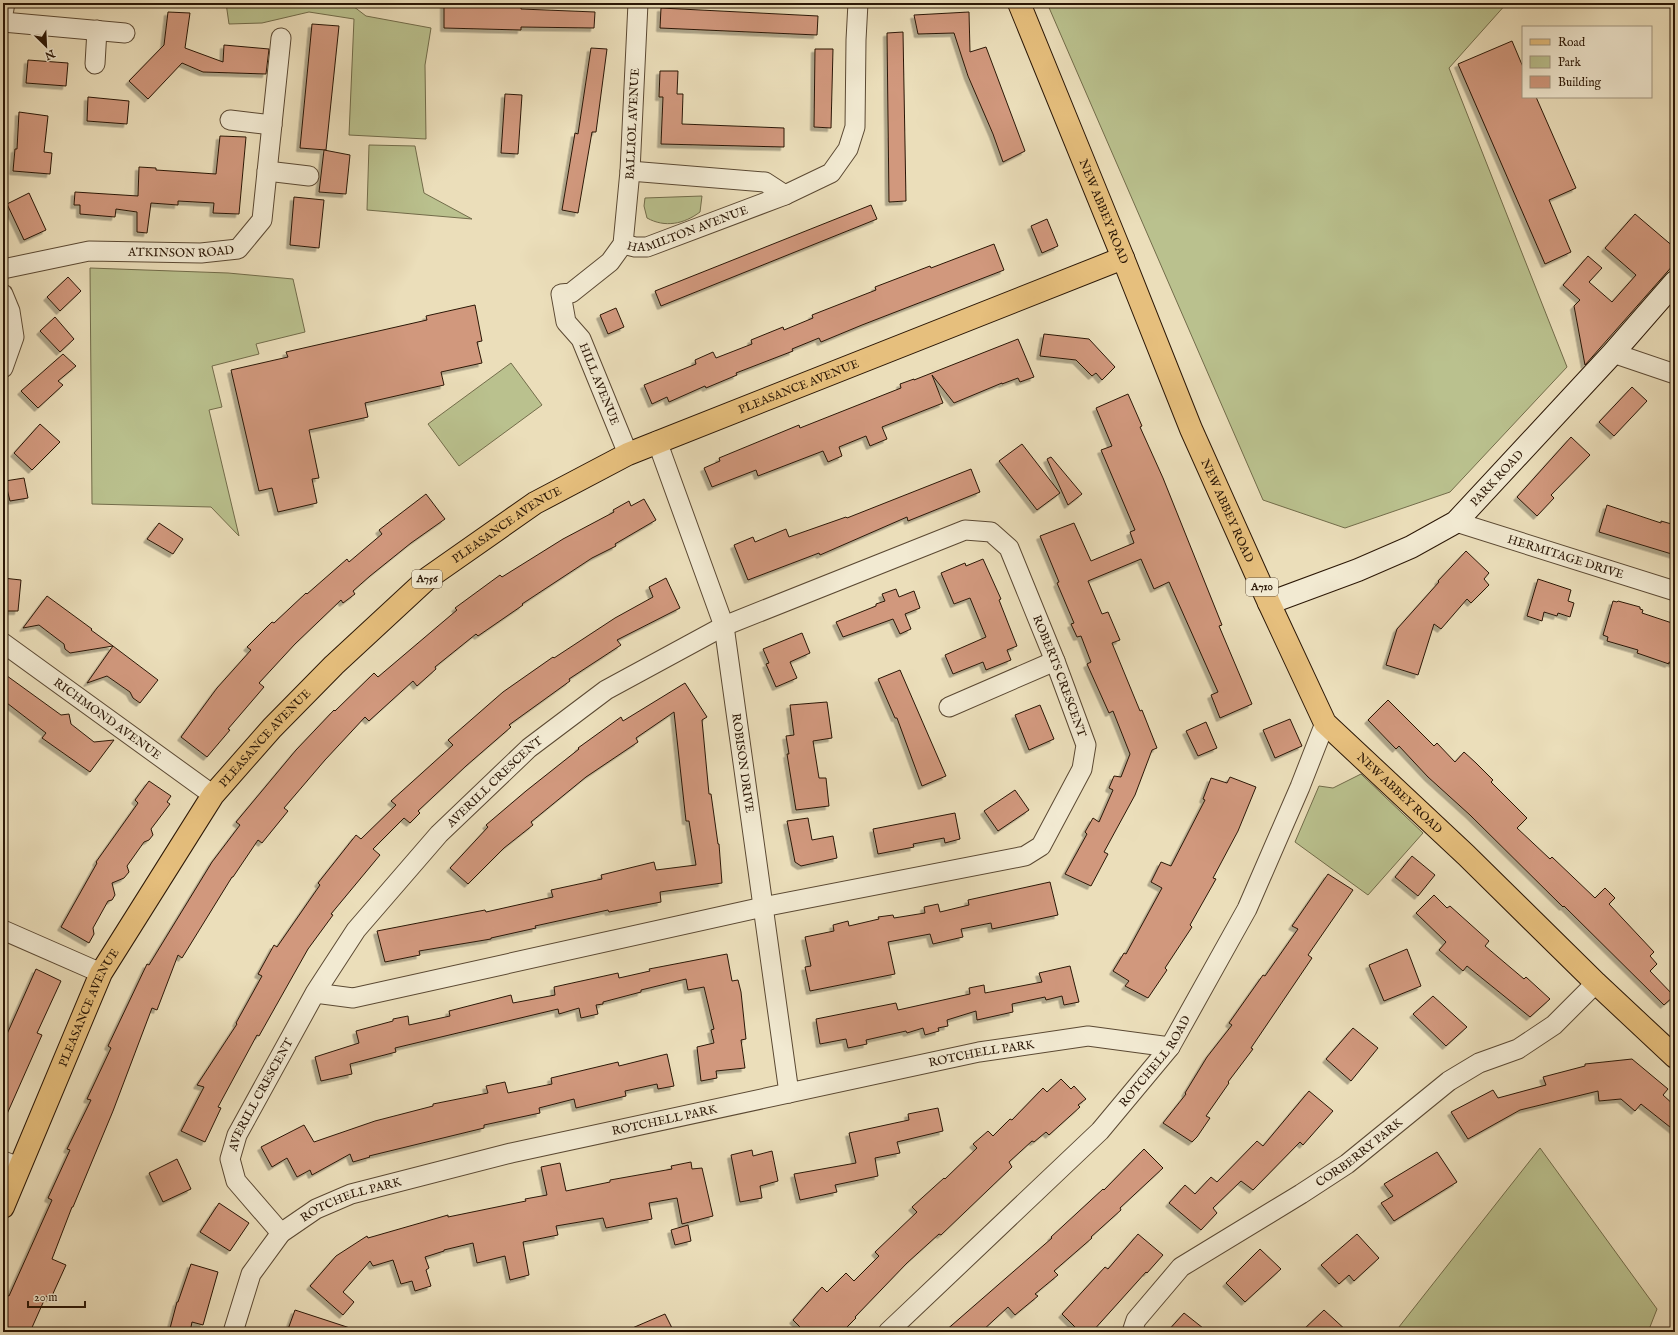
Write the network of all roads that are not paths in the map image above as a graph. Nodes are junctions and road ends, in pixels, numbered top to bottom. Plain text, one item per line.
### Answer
1 (5, 3) edge
2 (638, 3) edge
3 (858, 3) edge
4 (1019, 3) edge
5 (3, 14) edge
6 (3, 22) edge
7 (98, 30) junction
8 (126, 33) dead end
9 (281, 38) dead end
10 (95, 64) dead end
11 (230, 120) dead end
12 (272, 125) junction
13 (267, 171) junction
14 (630, 171) junction
15 (310, 176) dead end
16 (785, 195) junction
17 (623, 244) junction
18 (1123, 258) junction
19 (3, 269) edge
20 (1675, 282) edge
21 (3, 294) edge
22 (561, 294) joint
23 (1613, 353) junction
24 (3, 368) edge
25 (1675, 374) edge
26 (658, 442) junction
27 (628, 454) junction
28 (1456, 522) junction
29 (1675, 591) edge
30 (1269, 603) junction
31 (724, 626) junction
32 (3, 643) edge
33 (1055, 662) junction
34 (949, 706) dead end
35 (1325, 723) junction
36 (213, 795) junction
37 (763, 907) junction
38 (3, 930) edge
39 (101, 973) junction
40 (1596, 982) junction
41 (315, 993) junction
42 (1170, 1047) junction
43 (1675, 1057) edge
44 (789, 1094) junction
45 (11, 1164) edge
46 (3, 1207) edge
47 (281, 1233) junction
48 (233, 1332) edge
49 (888, 1332) edge
50 (1132, 1332) edge

1 - 5 street
2 - 14 street, BALLIOL AVENUE
3 - 16 street, HAMILTON AVENUE
4 - 18 main road, NEW ABBEY ROAD / A710
6 - 7 street
7 - 8 street
7 - 10 street
9 - 12 street, ATKINSON ROAD
11 - 12 street
12 - 13 street, ATKINSON ROAD
13 - 15 street
13 - 19 street, ATKINSON ROAD
14 - 16 street
14 - 17 street, BALLIOL AVENUE
16 - 17 street, HAMILTON AVENUE
17 - 22 street, HAMILTON AVENUE
18 - 26 main road, PLEASANCE AVENUE / A756
18 - 30 main road, NEW ABBEY ROAD / A710
20 - 23 street, PARK ROAD
21 - 24 street
22 - 27 street, HILL AVENUE
23 - 25 street
23 - 28 street, PARK ROAD
26 - 27 main road, PLEASANCE AVENUE / A756
26 - 31 street, ROBISON DRIVE
27 - 36 main road, PLEASANCE AVENUE / A756
28 - 29 street, HERMITAGE DRIVE
28 - 30 street, PARK ROAD
30 - 35 main road, NEW ABBEY ROAD / A710
31 - 33 street, ROBERTS CRESCENT
31 - 37 street, ROBISON DRIVE
31 - 41 street, AVERILL CRESCENT
32 - 36 street, RICHMOND AVENUE
33 - 34 street
33 - 37 street, ROBERTS CRESCENT
35 - 40 main road, NEW ABBEY ROAD / A710
35 - 42 street, ROTCHELL ROAD
36 - 39 main road, PLEASANCE AVENUE / A756
37 - 41 street
37 - 44 street, ROBISON DRIVE
38 - 39 street
39 - 45 main road, PLEASANCE AVENUE / A756
40 - 43 main road, NEW ABBEY ROAD / A710
40 - 50 street, CORBERRY PARK
41 - 47 street, AVERILL CRESCENT
42 - 44 street, ROTCHELL PARK
42 - 49 street, ROTCHELL ROAD
44 - 47 street, ROTCHELL PARK
45 - 46 main road, PLEASANCE AVENUE / A756
47 - 48 street, ROTCHELL PARK

